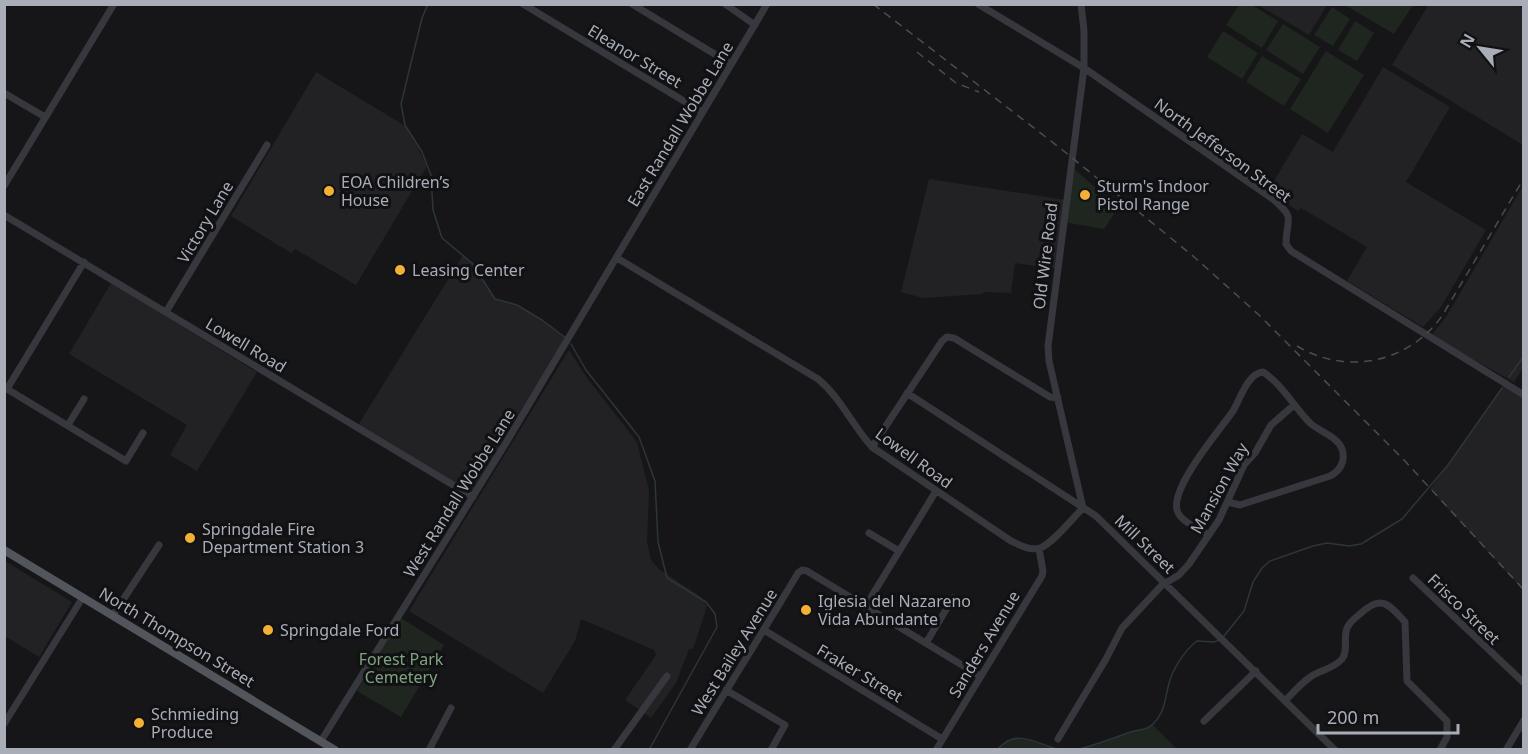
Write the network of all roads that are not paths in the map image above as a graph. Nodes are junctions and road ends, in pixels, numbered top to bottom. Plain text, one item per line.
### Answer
1 (114, 4) edge
2 (523, 4) edge
3 (632, 4) edge
4 (725, 4) edge
5 (767, 4) edge
6 (978, 4) edge
7 (1081, 4) edge
8 (755, 25) junction
9 (731, 64) junction
10 (1084, 68) junction
11 (4, 93) edge
12 (702, 111) junction
13 (45, 117) junction
14 (267, 145) dead end
15 (4, 186) edge
16 (4, 215) edge
17 (617, 258) junction
18 (84, 262) junction
19 (166, 312) junction
20 (907, 393) junction
21 (1524, 395) edge
22 (1058, 398) junction
23 (84, 399) dead end
24 (1294, 405) junction
25 (68, 425) junction
26 (143, 434) dead end
27 (872, 447) junction
28 (936, 491) junction
29 (473, 497) junction
30 (1228, 502) junction
31 (1083, 507) junction
32 (869, 533) dead end
33 (1209, 535) junction
34 (159, 545) dead end
35 (1039, 549) junction
36 (4, 550) edge
37 (899, 551) junction
38 (1413, 578) dead end
39 (1166, 583) junction
40 (83, 597) junction
41 (953, 598) dead end
42 (865, 606) junction
43 (113, 615) junction
44 (764, 630) junction
45 (926, 644) junction
46 (1256, 671) junction
47 (667, 676) dead end
48 (980, 676) junction
49 (1524, 683) edge
50 (726, 690) junction
51 (1285, 701) junction
52 (451, 708) dead end
53 (1524, 720) edge
54 (1204, 721) dead end
55 (4, 724) edge
56 (942, 739) junction
57 (1058, 739) dead end
58 (321, 741) junction
59 (334, 750) edge
60 (429, 750) edge
61 (614, 750) edge
62 (690, 750) edge
63 (771, 750) edge
64 (936, 750) edge
65 (1335, 750) edge
66 (1440, 750) edge
67 (1506, 750) edge

1 - 13 street
2 - 12 street, Eleanor Street
3 - 9 street
4 - 8 street
5 - 8 street, East Randall Wobbe Lane
6 - 10 street, North Jefferson Street
7 - 10 street, Old Wire Road
8 - 9 street, East Randall Wobbe Lane
9 - 12 street, East Randall Wobbe Lane
10 - 21 street, North Jefferson Street
10 - 22 street, Old Wire Road
11 - 13 street
12 - 17 street, East Randall Wobbe Lane
13 - 15 street
14 - 19 street, Victory Lane
16 - 18 street, Lowell Road
17 - 27 street, Lowell Road
17 - 29 street, West Randall Wobbe Lane
18 - 19 street, Lowell Road
18 - 25 street
19 - 29 street, Lowell Road
20 - 22 street
20 - 27 street
20 - 31 street, Mill Street
22 - 31 street, Old Wire Road
23 - 25 street
24 - 30 street, Mansion Way
24 - 30 street
24 - 33 street
25 - 26 street
27 - 28 street, Lowell Road
28 - 35 street, Lowell Road
28 - 37 street
29 - 58 street, West Randall Wobbe Lane
30 - 33 street, Mansion Way
31 - 35 street
31 - 39 street, Mill Street
32 - 37 street
33 - 39 street, Mansion Way
34 - 43 street
35 - 48 street, Sanders Avenue
36 - 40 main road, North Thompson Street
37 - 42 street
38 - 49 street, Frisco Street
39 - 46 street, Mill Street
39 - 57 street, Mansion Way
40 - 43 main road, North Thompson Street
40 - 55 street
41 - 45 street
42 - 44 street, West Bailey Avenue
42 - 45 street
43 - 58 main road, North Thompson Street
44 - 50 street, West Bailey Avenue
44 - 56 street, Fraker Street
45 - 48 street
46 - 51 street, Mill Street
46 - 54 street
47 - 61 street
48 - 56 street, Sanders Avenue
50 - 62 street, West Bailey Avenue
50 - 63 street
51 - 65 street, Mill Street
51 - 66 street
52 - 60 street
53 - 67 street
56 - 64 street, Sanders Avenue
58 - 59 main road, North Thompson Street

